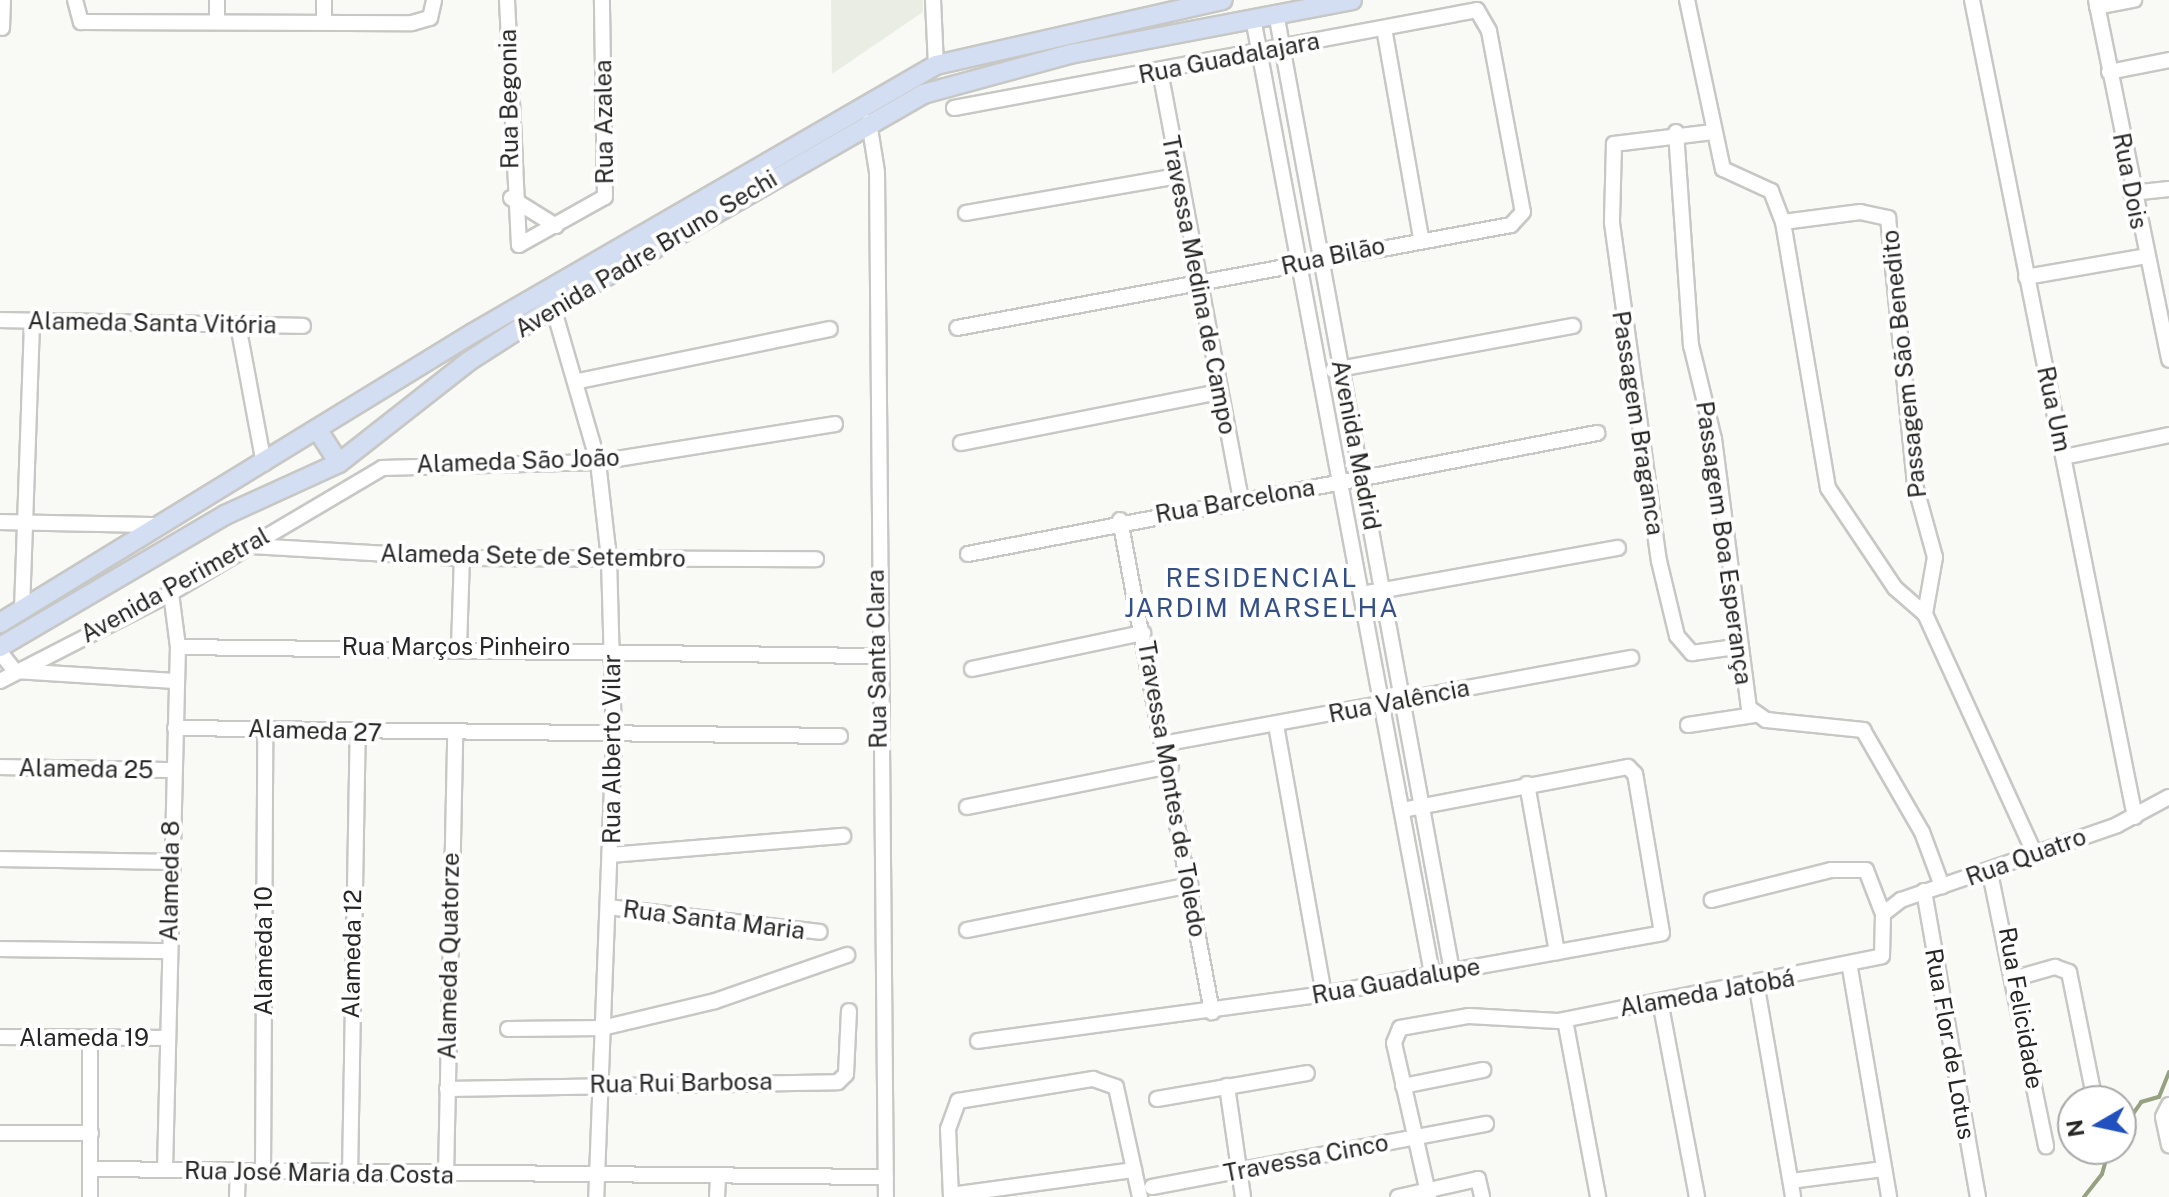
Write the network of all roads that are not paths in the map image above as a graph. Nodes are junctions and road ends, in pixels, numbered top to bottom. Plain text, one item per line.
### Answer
1 (3, 0) edge
2 (75, 0) edge
3 (217, 0) edge
4 (324, 0) edge
5 (434, 0) edge
6 (507, 0) edge
7 (602, 0) edge
8 (933, 0) edge
9 (1223, 0) edge
10 (1352, 0) edge
11 (1687, 0) edge
12 (1972, 0) edge
13 (2134, 0) edge
14 (1200, 2) edge
15 (2097, 3) edge
16 (1276, 13) junction
17 (217, 18) junction
18 (1253, 18) junction
19 (324, 21) junction
20 (2, 28) dead end
21 (1384, 28) junction
22 (1489, 31) joint
23 (1282, 47) junction
24 (1259, 51) junction
25 (2169, 60) edge
26 (936, 65) junction
27 (1160, 71) junction
28 (2109, 72) junction
29 (954, 108) dead end
30 (869, 122) junction
31 (1676, 132) junction
32 (1713, 132) junction
33 (1177, 176) junction
34 (2169, 189) edge
35 (2131, 193) junction
36 (511, 198) junction
37 (966, 213) dead end
38 (1783, 222) junction
39 (556, 226) junction
40 (1421, 238) junction
41 (522, 245) joint
42 (2146, 256) junction
43 (1321, 260) junction
44 (1301, 264) junction
45 (2026, 277) junction
46 (1198, 281) junction
47 (553, 307) junction
48 (2165, 316) edge
49 (0, 320) edge
50 (32, 321) junction
51 (238, 325) junction
52 (303, 326) dead end
53 (1573, 326) dead end
54 (957, 328) dead end
55 (830, 329) dead end
56 (2169, 360) edge
57 (1342, 368) junction
58 (1321, 372) junction
59 (579, 381) junction
60 (1219, 392) junction
61 (835, 424) dead end
62 (317, 429) junction
63 (1597, 433) dead end
64 (2169, 435) edge
65 (961, 443) dead end
66 (2064, 457) junction
67 (598, 462) junction
68 (339, 463) junction
69 (264, 464) junction
70 (1363, 478) junction
71 (1341, 482) junction
72 (348, 486) joint
73 (1241, 499) junction
74 (1120, 520) junction
75 (0, 522) edge
76 (25, 523) junction
77 (157, 525) junction
78 (251, 546) junction
79 (1618, 548) dead end
80 (968, 554) dead end
81 (462, 558) junction
82 (609, 559) junction
83 (816, 559) dead end
84 (1384, 589) junction
85 (171, 593) junction
86 (1362, 594) junction
87 (22, 610) junction
88 (1925, 614) junction
89 (1, 622) edge
90 (1143, 633) junction
91 (178, 647) junction
92 (459, 647) junction
93 (1736, 647) junction
94 (613, 648) junction
95 (0, 649) edge
96 (878, 656) junction
97 (1631, 658) dead end
98 (972, 669) dead end
99 (15, 671) junction
100 (0, 681) edge
101 (175, 681) junction
102 (1404, 698) junction
103 (1382, 704) junction
104 (1754, 715) junction
105 (1276, 725) junction
106 (1688, 725) dead end
107 (175, 728) junction
108 (265, 729) junction
109 (358, 732) junction
110 (614, 735) junction
111 (455, 736) junction
112 (840, 736) dead end
113 (1167, 743) junction
114 (1171, 766) junction
115 (0, 767) edge
116 (173, 770) junction
117 (1527, 784) junction
118 (2169, 797) edge
119 (1423, 805) junction
120 (967, 807) dead end
121 (1402, 810) junction
122 (2135, 817) junction
123 (843, 836) dead end
124 (611, 855) junction
125 (2036, 856) junction
126 (0, 859) edge
127 (169, 862) junction
128 (1990, 873) junction
129 (1191, 885) junction
130 (1942, 886) junction
131 (1924, 891) junction
132 (1712, 900) dead end
133 (608, 907) junction
134 (1883, 914) junction
135 (967, 930) dead end
136 (820, 932) dead end
137 (0, 949) edge
138 (169, 951) junction
139 (1557, 952) junction
140 (847, 955) dead end
141 (1850, 968) junction
142 (1452, 971) junction
143 (1432, 974) junction
144 (2016, 978) junction
145 (1756, 982) junction
146 (1324, 994) junction
147 (1660, 1001) junction
148 (849, 1011) dead end
149 (1212, 1012) junction
150 (1565, 1020) junction
151 (602, 1028) junction
152 (508, 1029) dead end
153 (0, 1037) edge
154 (90, 1038) junction
155 (168, 1038) junction
156 (978, 1041) dead end
157 (1483, 1070) dead end
158 (1307, 1073) dead end
159 (599, 1085) junction
160 (2092, 1085) edge
161 (1227, 1086) junction
162 (1403, 1086) junction
163 (447, 1089) junction
164 (1157, 1099) dead end
165 (2169, 1105) edge
166 (1486, 1124) dead end
167 (0, 1133) edge
168 (91, 1133) junction
169 (1413, 1137) junction
170 (2169, 1145) edge
171 (2046, 1146) dead end
172 (90, 1169) junction
173 (1884, 1169) junction
174 (165, 1170) junction
175 (1134, 1170) junction
176 (1238, 1171) junction
177 (238, 1173) junction
178 (263, 1173) junction
179 (350, 1175) junction
180 (446, 1176) junction
181 (596, 1177) junction
182 (718, 1177) junction
183 (886, 1177) junction
184 (1791, 1181) junction
185 (1146, 1192) edge
186 (1428, 1195) edge
187 (951, 1196) edge
188 (90, 1197) edge
189 (237, 1197) edge
190 (596, 1197) edge
191 (717, 1197) edge
192 (886, 1197) edge
193 (1243, 1197) edge
194 (1398, 1197) edge
195 (1482, 1197) edge
196 (1598, 1197) edge
197 (1697, 1197) edge
198 (1793, 1197) edge
199 (1889, 1197) edge
200 (1978, 1197) edge

1 - 20 street
2 - 17 street
3 - 17 street
4 - 19 street
5 - 19 street
6 - 36 street, Rua Begonia
7 - 39 street, Rua Azalea
8 - 26 street
9 - 14 main road, Avenida Padre Bruno Sechi
10 - 16 main road, Avenida Padre Bruno Sechi
11 - 32 street
12 - 45 street, Rua Um
13 - 15 street
14 - 26 main road, Avenida Padre Bruno Sechi
15 - 28 street, Rua Dois
16 - 18 main road, Avenida Padre Bruno Sechi
16 - 23 street, Avenida Madrid
17 - 19 street
18 - 24 street, Avenida Madrid
18 - 30 main road, Avenida Padre Bruno Sechi
21 - 22 street, Rua Guadalajara
21 - 23 street, Rua Guadalajara
21 - 40 street
22 - 40 street, Rua Bilão
23 - 24 street, Rua Guadalajara
23 - 43 street, Avenida Madrid
24 - 27 street, Rua Guadalajara
24 - 44 street, Avenida Madrid
25 - 28 street
26 - 62 main road, Avenida Padre Bruno Sechi
27 - 29 street, Rua Guadalajara
27 - 33 street, Travessa Medina de Campo
28 - 35 street, Rua Dois
30 - 47 main road, Avenida Padre Bruno Sechi
30 - 96 street, Rua Santa Clara
31 - 32 street
31 - 93 street, Passagem Boa Esperança
31 - 93 street, Passagem Braganca
32 - 38 street
33 - 37 street
33 - 46 street, Travessa Medina de Campo
34 - 35 street
35 - 42 street, Rua Dois
36 - 39 street, Rua Begonia
36 - 41 street, Rua Begonia
38 - 88 street
38 - 88 street, Passagem São Benedito
39 - 41 street, Rua Azalea
40 - 43 street, Rua Bilão
42 - 45 street
42 - 48 street, Rua Dois
43 - 44 street, Rua Bilão
43 - 57 street, Avenida Madrid
44 - 46 street, Rua Bilão
44 - 58 street, Avenida Madrid
45 - 66 street, Rua Um
46 - 54 street, Rua Bilão
46 - 60 street, Travessa Medina de Campo
47 - 59 street, Rua Alberto Vilar
47 - 68 main road, Avenida Padre Bruno Sechi
48 - 56 street, Rua Dois
49 - 50 street, Alameda Santa Vitória
50 - 51 street, Alameda Santa Vitória
50 - 76 street
51 - 52 street, Alameda Santa Vitória
51 - 69 street
53 - 57 street
55 - 59 street
57 - 58 street
57 - 70 street, Avenida Madrid
58 - 71 street, Avenida Madrid
59 - 67 street, Rua Alberto Vilar
60 - 65 street
60 - 73 street, Travessa Medina de Campo
61 - 67 street, Alameda São João
62 - 68 main road
62 - 69 main road, Avenida Padre Bruno Sechi
63 - 70 street, Rua Barcelona
64 - 66 street
66 - 122 street, Rua Um
67 - 72 street, Alameda São João
67 - 82 street, Rua Alberto Vilar
68 - 95 main road, Avenida Padre Bruno Sechi
69 - 77 main road, Avenida Padre Bruno Sechi
70 - 71 street, Rua Barcelona
70 - 84 street, Avenida Madrid
71 - 73 street, Rua Barcelona
71 - 86 street, Avenida Madrid
72 - 78 street, Avenida Perimetral
73 - 74 street, Rua Barcelona
74 - 80 street, Rua Barcelona
74 - 90 street, Travessa Montes de Toledo
75 - 76 street
76 - 77 street
76 - 87 street
77 - 87 main road, Avenida Padre Bruno Sechi
78 - 81 street, Alameda Sete de Setembro
78 - 85 street, Avenida Perimetral
79 - 84 street
81 - 82 street, Alameda Sete de Setembro
81 - 92 street
82 - 83 street, Alameda Sete de Setembro
82 - 94 street, Rua Alberto Vilar
84 - 86 street
84 - 102 street, Avenida Madrid
85 - 91 street, Alameda 8
85 - 99 street, Avenida Perimetral
86 - 103 street, Avenida Madrid
87 - 89 main road, Avenida Padre Bruno Sechi
88 - 125 street
90 - 98 street
90 - 113 street, Travessa Montes de Toledo
91 - 92 street, Rua Marços Pinheiro
91 - 101 street, Alameda 8
92 - 94 street, Rua Marços Pinheiro
93 - 104 street, Passagem Boa Esperança
94 - 96 street, Rua Marços Pinheiro
94 - 110 street, Rua Alberto Vilar
95 - 99 street
96 - 183 street, Rua Santa Clara
97 - 102 street, Rua Valência
99 - 100 street, Avenida Perimetral
99 - 101 street
101 - 107 street, Alameda 8
102 - 103 street, Rua Valência
102 - 119 street, Avenida Madrid
103 - 105 street, Rua Valência
103 - 121 street, Avenida Madrid
104 - 106 street
104 - 130 street, Passagem Boa Esperança
105 - 113 street, Rua Valência
105 - 146 street
107 - 108 street, Alameda 27
107 - 116 street, Alameda 8
108 - 109 street, Alameda 27
108 - 178 street, Alameda 10
109 - 111 street, Alameda 27
109 - 179 street, Alameda 12
110 - 111 street, Alameda 27
110 - 112 street, Alameda 27
110 - 124 street, Rua Alberto Vilar
111 - 163 street, Alameda Quatorze
113 - 114 street, Travessa Montes de Toledo
114 - 120 street
114 - 129 street, Travessa Montes de Toledo
115 - 116 street, Alameda 25
116 - 127 street, Alameda 8
117 - 119 street
117 - 139 street
117 - 139 street, Rua Guadalupe
118 - 122 street, Rua Quatro
119 - 121 street
119 - 142 street, Avenida Madrid
121 - 143 street, Avenida Madrid
122 - 125 street, Rua Quatro
123 - 124 street
124 - 133 street, Rua Alberto Vilar
125 - 128 street, Rua Quatro
126 - 127 street
127 - 138 street, Alameda 8
128 - 130 street, Rua Quatro
128 - 144 street, Rua Felicidade
129 - 135 street
129 - 149 street, Travessa Montes de Toledo
130 - 131 street, Rua Quatro
131 - 134 street, Rua Quatro
131 - 200 street, Rua Flor de Lotus
132 - 134 street
133 - 136 street, Rua Santa Maria
133 - 151 street, Rua Alberto Vilar
134 - 141 street
137 - 138 street
138 - 155 street, Alameda 8
139 - 142 street, Rua Guadalupe
140 - 151 street
141 - 145 street, Alameda Jatobá
141 - 173 street
142 - 143 street, Rua Guadalupe
143 - 146 street, Rua Guadalupe
144 - 160 street
144 - 171 street, Rua Felicidade
145 - 147 street, Alameda Jatobá
145 - 184 street
146 - 149 street, Rua Guadalupe
147 - 150 street, Alameda Jatobá
147 - 197 street
148 - 159 street, Rua Rui Barbosa
149 - 156 street, Rua Guadalupe
150 - 162 street, Alameda Jatobá
150 - 196 street
151 - 152 street
151 - 159 street, Rua Alberto Vilar
153 - 154 street, Alameda 19
154 - 155 street, Alameda 19
154 - 168 street
155 - 174 street, Alameda 8
157 - 162 street
158 - 161 street
159 - 163 street, Rua Rui Barbosa
159 - 181 street, Rua Alberto Vilar
161 - 164 street
161 - 176 street
162 - 169 street
163 - 180 street, Alameda Quatorze
165 - 170 street
166 - 169 street, Travessa Cinco
167 - 168 street
168 - 172 street
169 - 176 street, Travessa Cinco
169 - 186 street
172 - 174 street, Rua José Maria da Costa
172 - 188 street
173 - 184 street
173 - 199 street
174 - 177 street, Rua José Maria da Costa
175 - 185 street
175 - 187 street
175 - 187 street
176 - 185 street, Travessa Cinco
176 - 193 street
177 - 178 street, Rua José Maria da Costa
177 - 189 street
178 - 179 street, Rua José Maria da Costa
179 - 180 street, Rua José Maria da Costa
180 - 181 street, Rua José Maria da Costa
181 - 182 street, Rua José Maria da Costa
181 - 190 street, Rua Alberto Vilar
182 - 183 street, Rua José Maria da Costa
182 - 191 street
183 - 192 street, Rua Santa Clara
184 - 198 street
186 - 194 street
186 - 195 street

